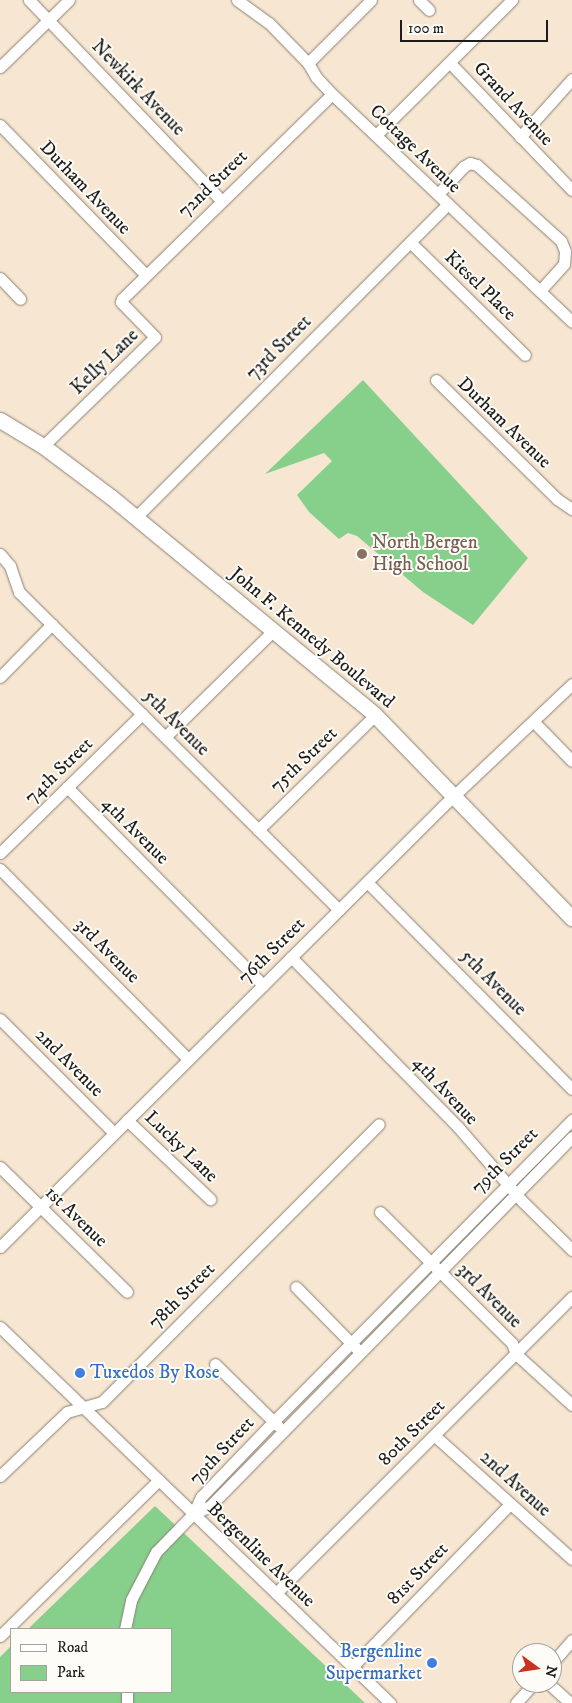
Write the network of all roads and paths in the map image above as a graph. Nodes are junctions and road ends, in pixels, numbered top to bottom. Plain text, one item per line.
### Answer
1 (30, 0) edge
2 (69, 0) edge
3 (237, 0) edge
4 (371, 0) edge
5 (419, 0) edge
6 (512, 0) edge
7 (429, 10) dead end
8 (49, 20) junction
9 (308, 63) junction
10 (450, 63) junction
11 (0, 67) edge
12 (572, 79) edge
13 (332, 94) junction
14 (0, 125) edge
15 (376, 135) junction
16 (520, 137) junction
17 (572, 190) edge
18 (438, 194) junction
19 (220, 200) junction
20 (448, 204) junction
21 (410, 242) junction
22 (145, 274) junction
23 (0, 278) edge
24 (540, 291) junction
25 (20, 298) dead end
26 (121, 302) joint
27 (572, 322) edge
28 (525, 354) dead end
29 (436, 380) dead end
30 (0, 420) edge
31 (43, 446) junction
32 (572, 509) edge
33 (136, 517) junction
34 (0, 554) edge
35 (52, 624) junction
36 (273, 631) junction
37 (0, 678) edge
38 (572, 684) edge
39 (142, 714) junction
40 (375, 716) junction
41 (534, 722) junction
42 (166, 736) junction
43 (572, 761) edge
44 (67, 787) junction
45 (453, 797) junction
46 (258, 830) junction
47 (0, 853) edge
48 (0, 869) edge
49 (367, 882) junction
50 (339, 910) junction
51 (572, 918) edge
52 (291, 957) junction
53 (263, 985) junction
54 (0, 1019) edge
55 (188, 1059) junction
56 (572, 1089) edge
57 (127, 1120) junction
58 (572, 1120) edge
59 (379, 1124) dead end
60 (114, 1133) junction
61 (572, 1137) edge
62 (0, 1167) edge
63 (508, 1184) junction
64 (516, 1194) junction
65 (210, 1200) dead end
66 (41, 1207) junction
67 (380, 1212) dead end
68 (0, 1247) edge
69 (572, 1250) edge
70 (430, 1261) junction
71 (440, 1272) junction
72 (296, 1287) dead end
73 (127, 1292) dead end
74 (572, 1297) edge
75 (0, 1327) edge
76 (351, 1343) junction
77 (360, 1352) junction
78 (516, 1354) junction
79 (215, 1364) dead end
80 (572, 1405) edge
81 (84, 1408) junction
82 (278, 1425) junction
83 (435, 1436) junction
84 (0, 1476) edge
85 (158, 1481) junction
86 (510, 1504) junction
87 (193, 1514) junction
88 (572, 1559) edge
89 (276, 1593) junction
90 (125, 1628) edge
91 (0, 1636) edge
92 (572, 1640) edge
93 (562, 1652) edge
94 (352, 1668) junction
95 (525, 1693) edge
96 (559, 1693) edge
97 (390, 1703) edge
98 (516, 1703) edge
99 (570, 1703) edge

1 - 8 street, Newkirk Avenue
2 - 8 street
3 - 9 street, Cottage Avenue
4 - 9 street
5 - 7 street
6 - 10 street
8 - 11 street
8 - 19 street, Newkirk Avenue
9 - 13 street, Cottage Avenue
10 - 15 street
10 - 16 street, Grand Avenue
12 - 16 street
13 - 15 street, Cottage Avenue
13 - 19 street, 72nd Street
14 - 22 street, Durham Avenue
15 - 18 street, Cottage Avenue
16 - 17 street, Grand Avenue
18 - 20 street, Cottage Avenue
18 - 24 street
19 - 22 street, 72nd Street
20 - 21 street, 73rd Street
20 - 24 street, Cottage Avenue
21 - 28 street, Kiesel Place
21 - 33 street, 73rd Street
22 - 26 street, 72nd Street
23 - 25 street
24 - 27 street, Cottage Avenue
26 - 31 street, Kelly Lane
29 - 32 street, Durham Avenue
30 - 31 main road, John F. Kennedy Boulevard
31 - 33 main road, John F. Kennedy Boulevard
33 - 36 main road, John F. Kennedy Boulevard
34 - 35 street, 5th Avenue
35 - 37 street
35 - 39 street, 5th Avenue
36 - 40 main road, John F. Kennedy Boulevard
36 - 42 street
38 - 41 street, 76th Street
39 - 42 street, 5th Avenue
39 - 44 street, 74th Street
40 - 45 main road, John F. Kennedy Boulevard
40 - 46 street, 75th Street
41 - 43 street
41 - 45 street, 76th Street
42 - 46 street, 5th Avenue
44 - 47 street, 74th Street
44 - 53 street, 4th Avenue
45 - 49 street, 76th Street
45 - 51 main road, John F. Kennedy Boulevard
46 - 50 street, 5th Avenue
48 - 55 street, 3rd Avenue
49 - 50 street, 76th Street
49 - 56 street, 5th Avenue
50 - 52 street, 76th Street
52 - 53 street, 76th Street
52 - 63 street, 4th Avenue
53 - 55 street, 76th Street
54 - 60 street, 2nd Avenue
55 - 57 street, 76th Street
57 - 60 street, 76th Street
57 - 65 street, Lucky Lane
58 - 63 street, 79th Street
59 - 81 street, 78th Street
60 - 66 street, 76th Street
61 - 64 street, 79th Street
62 - 66 street, 1st Avenue
63 - 64 street, 4th Avenue
63 - 70 street, 79th Street
64 - 69 street, 4th Avenue
64 - 71 street, 79th Street
66 - 68 street, 76th Street
66 - 73 street, 1st Avenue
67 - 70 street, 3rd Avenue
70 - 71 street, 3rd Avenue
70 - 76 street, 79th Street
71 - 77 street, 79th Street
71 - 78 street, 3rd Avenue
72 - 76 street
74 - 78 street, 80th Street
75 - 81 street, Bergenline Avenue
76 - 77 street
76 - 82 street, 79th Street
77 - 82 street, 79th Street
78 - 80 street, 3rd Avenue
78 - 83 street, 80th Street
79 - 82 street
81 - 84 street, 78th Street
81 - 85 street, Bergenline Avenue
82 - 87 street, 79th Street
83 - 86 street, 2nd Avenue
83 - 89 street, 80th Street
85 - 87 street, Bergenline Avenue
85 - 91 street, 79th Street
86 - 88 street, 2nd Avenue
86 - 94 street, 81st Street
87 - 89 street, Bergenline Avenue
87 - 90 street, 79th Street
89 - 94 street, Bergenline Avenue
92 - 93 street
94 - 97 street, Bergenline Avenue
95 - 98 street
96 - 99 street

